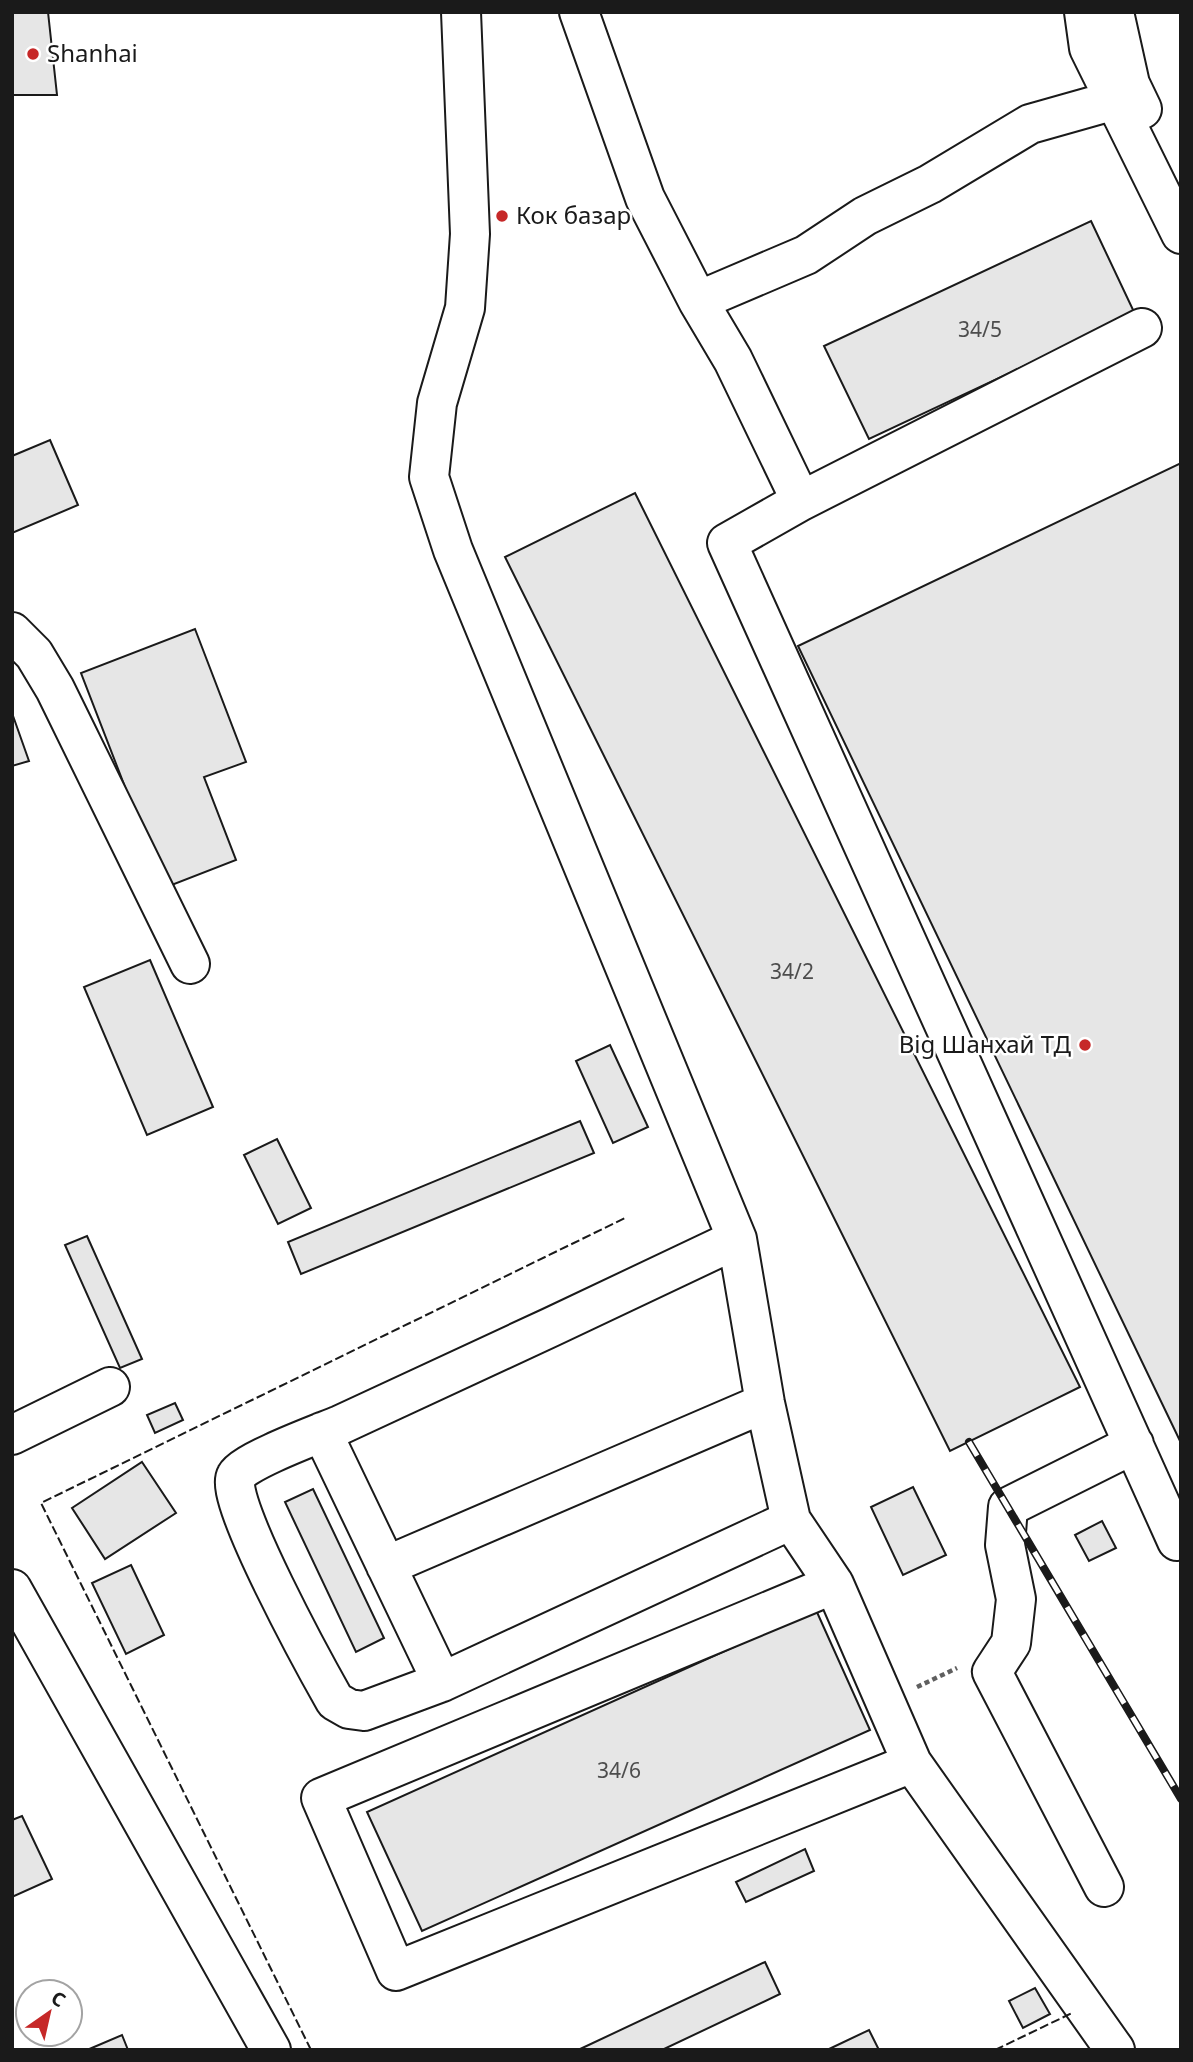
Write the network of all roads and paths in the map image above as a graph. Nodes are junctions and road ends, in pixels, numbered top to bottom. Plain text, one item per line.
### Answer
1 (461, 12) edge
2 (579, 12) edge
3 (1084, 12) edge
4 (1114, 12) edge
5 (1115, 100) junction
6 (1181, 182) edge
7 (1181, 234) edge
8 (698, 301) junction
9 (1142, 328) dead end
10 (802, 501) junction
11 (12, 632) edge
12 (190, 964) dead end
13 (737, 1239) junction
14 (110, 1387) dead end
15 (765, 1403) junction
16 (323, 1432) junction
17 (12, 1435) edge
18 (1134, 1444) junction
19 (792, 1520) junction
20 (1180, 1543) edge
21 (386, 1566) junction
22 (834, 1584) junction
23 (12, 1589) edge
24 (992, 1672) junction
25 (442, 1682) junction
26 (885, 1702) junction
27 (912, 1763) junction
28 (1104, 1887) dead end
29 (271, 2050) edge
30 (1115, 2050) edge

1 - 13 lane
2 - 8 lane
3 - 5 lane
4 - 6 lane
5 - 7 lane
5 - 8 lane
8 - 10 lane
9 - 10 lane
10 - 18 lane
11 - 12 lane
13 - 15 lane
13 - 16 lane
14 - 17 lane
15 - 19 lane
15 - 21 lane
16 - 21 lane
16 - 25 lane
18 - 20 lane
18 - 24 lane
19 - 22 lane
19 - 25 lane
21 - 25 lane
22 - 26 lane
22 - 27 lane
23 - 29 lane
24 - 26 path
24 - 28 lane
26 - 27 lane
27 - 30 lane

